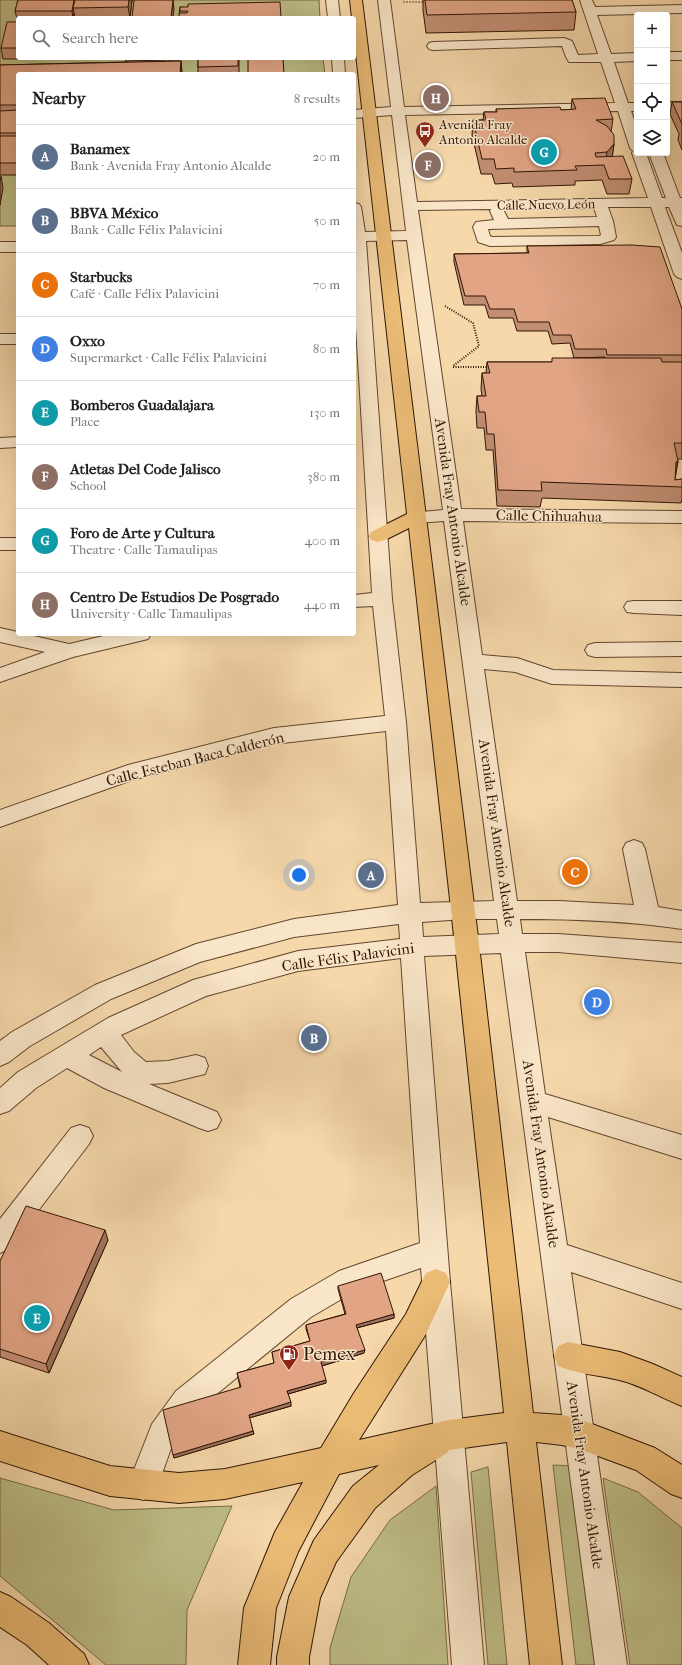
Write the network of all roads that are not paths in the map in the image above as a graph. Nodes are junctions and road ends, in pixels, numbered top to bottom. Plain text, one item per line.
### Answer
1 (332, 0) edge
2 (356, 0) edge
3 (384, 0) edge
4 (603, 5) edge
5 (588, 6) edge
6 (682, 9) edge
7 (334, 16) edge
8 (610, 24) dead end
9 (617, 44) dead end
10 (432, 46) dead end
11 (670, 56) edge
12 (682, 56) edge
13 (606, 57) junction
14 (621, 57) junction
15 (634, 57) edge
16 (338, 60) edge
17 (340, 72) edge
18 (626, 72) dead end
19 (634, 102) edge
20 (670, 106) edge
21 (682, 106) edge
22 (623, 107) junction
23 (398, 111) junction
24 (361, 113) edge
25 (634, 139) edge
26 (640, 156) edge
27 (657, 156) edge
28 (678, 202) edge
29 (598, 203) junction
30 (656, 203) junction
31 (494, 205) junction
32 (413, 222) junction
33 (606, 222) junction
34 (682, 222) edge
35 (503, 224) junction
36 (384, 231) junction
37 (356, 232) edge
38 (16, 234) edge
39 (0, 235) edge
40 (356, 245) edge
41 (0, 247) edge
42 (16, 247) edge
43 (680, 264) edge
44 (16, 339) edge
45 (0, 340) edge
46 (16, 442) edge
47 (0, 443) edge
48 (453, 515) junction
49 (417, 517) junction
50 (682, 517) edge
51 (378, 536) junction
52 (0, 544) edge
53 (16, 544) edge
54 (382, 599) junction
55 (356, 600) edge
56 (634, 607) dead end
57 (682, 608) edge
58 (0, 635) edge
59 (133, 636) edge
60 (682, 649) edge
61 (594, 650) dead end
62 (69, 651) junction
63 (473, 661) junction
64 (0, 675) edge
65 (682, 680) edge
66 (396, 722) junction
67 (0, 818) edge
68 (634, 849) dead end
69 (463, 910) junction
70 (507, 910) junction
71 (410, 913) junction
72 (648, 915) junction
73 (682, 920) edge
74 (512, 943) junction
75 (467, 945) junction
76 (412, 947) junction
77 (682, 953) edge
78 (104, 1033) junction
79 (0, 1055) edge
80 (67, 1056) junction
81 (196, 1066) dead end
82 (533, 1101) junction
83 (0, 1103) edge
84 (208, 1120) dead end
85 (80, 1136) dead end
86 (682, 1147) edge
87 (0, 1240) edge
88 (434, 1251) junction
89 (554, 1254) junction
90 (436, 1282) junction
91 (682, 1296) edge
92 (568, 1356) junction
93 (682, 1392) edge
94 (520, 1426) junction
95 (579, 1434) junction
96 (449, 1435) junction
97 (0, 1446) edge
98 (330, 1461) junction
99 (682, 1483) edge
100 (143, 1484) junction
101 (0, 1608) edge
102 (64, 1660) edge
103 (254, 1665) edge
104 (293, 1665) edge
105 (468, 1665) edge
106 (546, 1665) edge
107 (611, 1665) edge

1 - 7 street
2 - 24 main road
3 - 23 street, Avenida Fray Antonio Alcalde
4 - 5 street
4 - 6 street
4 - 8 street
5 - 13 street
9 - 14 street
10 - 13 street
11 - 12 street
13 - 14 street
13 - 22 street
14 - 15 street
14 - 18 street
16 - 17 street
19 - 22 street
20 - 21 street
22 - 23 street
22 - 25 street
23 - 24 street
23 - 32 street, Avenida Fray Antonio Alcalde
24 - 36 main road
26 - 30 street
27 - 28 street
28 - 30 street, Calle Nuevo León
28 - 34 street
29 - 30 street, Calle Nuevo León
29 - 31 street, Calle Nuevo León
29 - 33 street
30 - 43 street
31 - 32 street, Calle Nuevo León
31 - 35 street
32 - 36 street, Calle Nuevo León
32 - 48 street, Avenida Fray Antonio Alcalde
33 - 35 street
33 - 35 street
36 - 37 street, Calle Nuevo León
36 - 49 main road
38 - 39 street
40 - 51 street
41 - 42 street
44 - 45 street
46 - 47 street
48 - 49 street, Calle Chihuahua
48 - 50 street, Calle Chihuahua
48 - 63 street, Avenida Fray Antonio Alcalde
49 - 51 main road
49 - 69 main road
51 - 54 street
52 - 53 street
54 - 55 street
54 - 66 street
56 - 57 street
58 - 62 street
59 - 62 street
60 - 61 street
62 - 64 street
63 - 65 street
63 - 70 street, Avenida Fray Antonio Alcalde
66 - 67 street, Calle Esteban Baca Calderón
66 - 71 street
68 - 72 street
69 - 70 street
69 - 71 street
69 - 75 main road
70 - 72 street
70 - 74 street, Avenida Fray Antonio Alcalde
71 - 76 street
71 - 79 street
72 - 73 street
74 - 75 street, Calle Félix Palavicini
74 - 77 street, Calle Félix Palavicini
74 - 82 street, Avenida Fray Antonio Alcalde
75 - 76 street, Calle Félix Palavicini
75 - 94 main road
76 - 78 street, Calle Félix Palavicini
76 - 88 street
78 - 80 street, Calle Félix Palavicini
78 - 81 street
80 - 83 street, Calle Félix Palavicini
80 - 84 street
82 - 86 street
82 - 89 street, Avenida Fray Antonio Alcalde
85 - 87 street
88 - 90 street
88 - 100 street
89 - 91 street
89 - 92 street, Avenida Fray Antonio Alcalde
90 - 96 street
90 - 98 main road
92 - 93 main road
92 - 95 street, Avenida Fray Antonio Alcalde
94 - 95 main road
94 - 96 main road
94 - 106 main road
95 - 99 main road
95 - 107 street, Avenida Fray Antonio Alcalde
96 - 98 main road
96 - 104 main road
96 - 105 street
97 - 100 main road
98 - 100 main road
98 - 103 main road
101 - 102 main road

